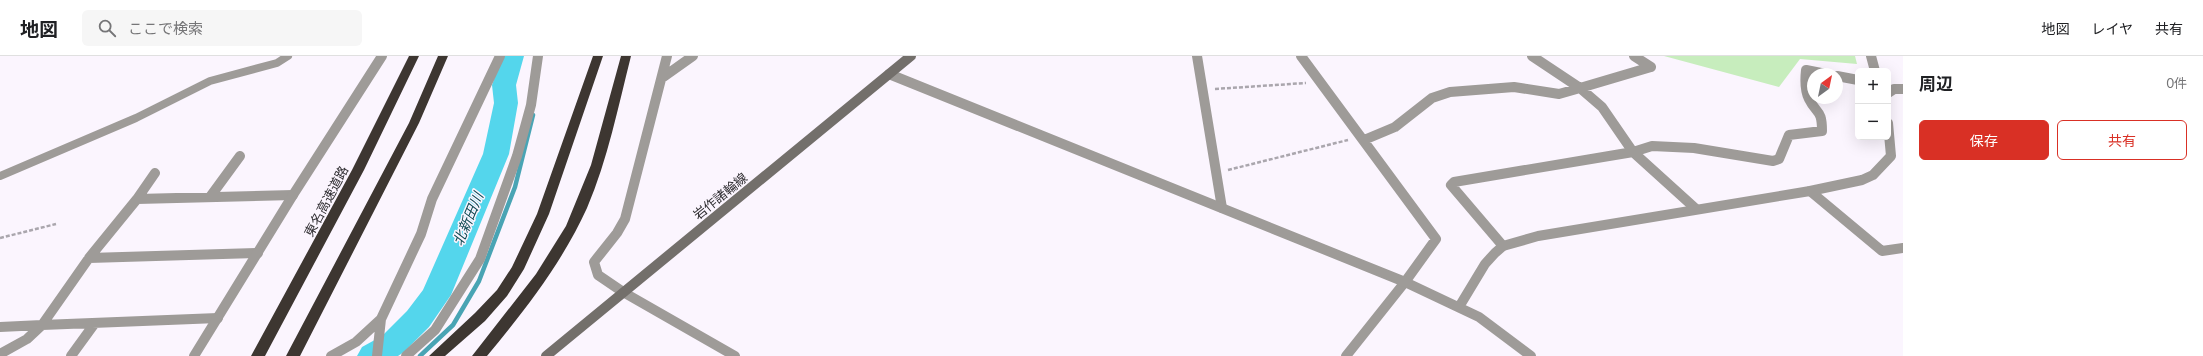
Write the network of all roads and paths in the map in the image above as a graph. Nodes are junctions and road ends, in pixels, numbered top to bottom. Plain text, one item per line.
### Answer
1 (288, 56) edge
2 (382, 56) edge
3 (414, 56) edge
4 (443, 56) edge
5 (500, 56) edge
6 (538, 56) edge
7 (598, 56) edge
8 (626, 56) edge
9 (667, 56) edge
10 (693, 56) edge
11 (911, 56) edge
12 (1197, 56) edge
13 (1301, 56) edge
14 (1532, 56) edge
15 (1634, 56) edge
16 (1871, 56) edge
17 (1874, 68) edge
18 (1807, 70) edge
19 (889, 74) junction
20 (1843, 77) edge
21 (662, 78) junction
22 (1855, 79) edge
23 (1320, 82) junction
24 (1580, 88) junction
25 (1807, 89) edge
26 (1203, 90) junction
27 (1813, 104) edge
28 (1362, 139) junction
29 (1890, 140) edge
30 (1633, 152) junction
31 (240, 156) dead end
32 (155, 173) dead end
33 (1216, 173) junction
34 (0, 176) edge
35 (1810, 191) junction
36 (293, 195) junction
37 (210, 197) junction
38 (137, 199) junction
39 (1222, 208) junction
40 (1696, 210) junction
41 (56, 224) dead end
42 (0, 238) edge
43 (1503, 246) junction
44 (1903, 248) edge
45 (258, 253) junction
46 (89, 258) junction
47 (1405, 282) junction
48 (623, 292) junction
49 (1459, 307) junction
50 (218, 318) junction
51 (381, 319) junction
52 (95, 323) junction
53 (42, 324) junction
54 (0, 326) edge
55 (0, 354) edge
56 (71, 356) edge
57 (194, 356) edge
58 (258, 356) edge
59 (293, 356) edge
60 (331, 356) edge
61 (377, 356) edge
62 (406, 356) edge
63 (436, 356) edge
64 (479, 356) edge
65 (546, 356) edge
66 (735, 356) edge
67 (1346, 356) edge
68 (1531, 356) edge

1 - 34 lane
2 - 36 street
3 - 58 highway, 東名高速道路
4 - 59 highway
5 - 51 street
6 - 62 street
7 - 63 highway
8 - 64 highway
9 - 21 street
10 - 21 street
11 - 19 main road, 岩作諸輪線
12 - 26 street
13 - 23 street
14 - 24 street
15 - 24 street
16 - 17 street
18 - 25 street
19 - 39 street
19 - 48 main road, 岩作諸輪線
20 - 22 street
21 - 48 street
23 - 26 path
23 - 28 street
24 - 28 street
24 - 30 street
26 - 33 street
27 - 30 street
28 - 33 path
28 - 47 street
29 - 35 street
30 - 40 street
30 - 43 street
31 - 37 street
32 - 38 street
33 - 39 street
35 - 40 street
35 - 44 street
36 - 37 street
36 - 45 street
37 - 38 street
38 - 46 street
39 - 47 street
40 - 43 street
41 - 42 path
43 - 49 street
45 - 46 street
45 - 50 street
46 - 53 street
47 - 49 street
47 - 67 street
48 - 65 main road, 岩作諸輪線
48 - 66 street
49 - 68 street
50 - 52 street
50 - 57 street
51 - 60 street
51 - 61 street
52 - 53 street
52 - 56 street
53 - 54 street
53 - 55 street

